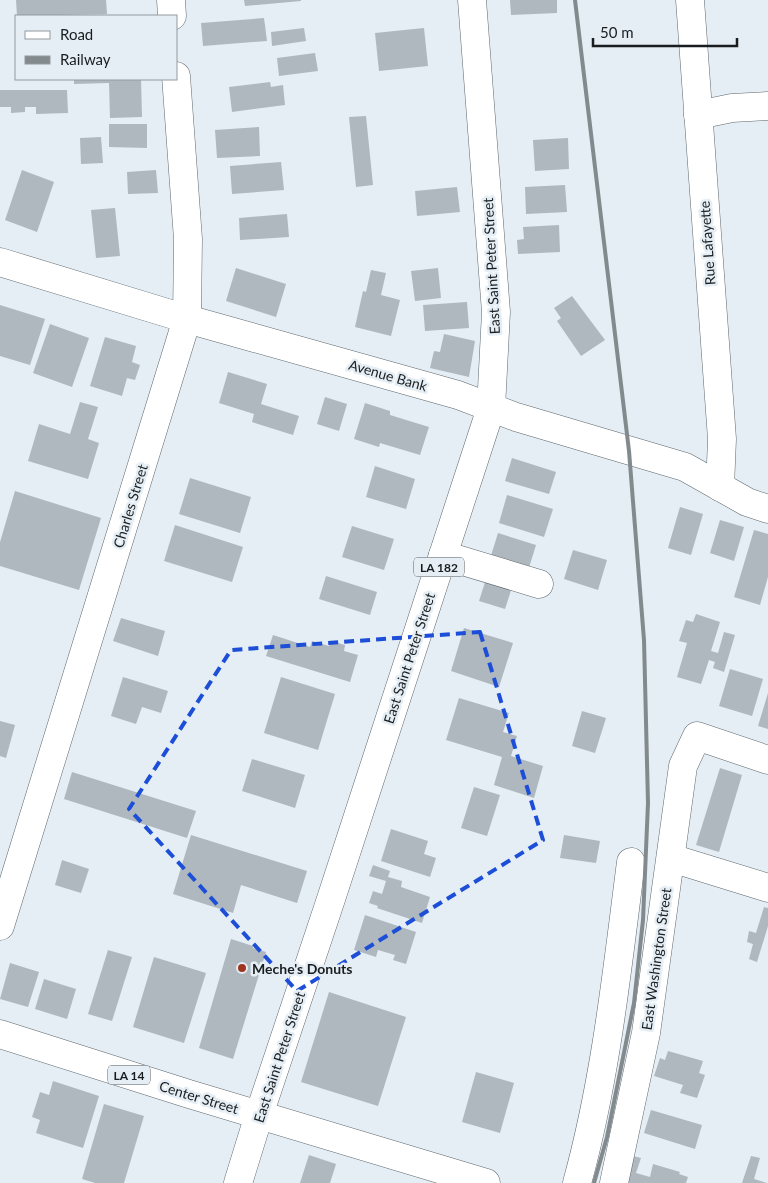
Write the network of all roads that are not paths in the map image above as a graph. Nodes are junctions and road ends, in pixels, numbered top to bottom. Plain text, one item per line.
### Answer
1 (171, 0) edge
2 (472, 0) edge
3 (690, 0) edge
4 (172, 15) edge
5 (176, 80) edge
6 (768, 106) edge
7 (698, 115) junction
8 (0, 262) edge
9 (187, 319) junction
10 (491, 408) junction
11 (720, 487) junction
12 (768, 509) edge
13 (443, 555) junction
14 (539, 584) dead end
15 (768, 760) edge
16 (670, 858) junction
17 (631, 862) dead end
18 (768, 888) edge
19 (0, 926) edge
20 (0, 1034) edge
21 (259, 1115) junction
22 (238, 1183) edge
23 (486, 1183) edge
24 (577, 1183) edge
25 (614, 1183) edge

1 - 4 street
2 - 10 street, East Saint Peter Street / LA 182
3 - 7 street, Rue Lafayette
5 - 9 street, Charles Street
6 - 7 street
7 - 11 street, Rue Lafayette
8 - 9 street, Avenue Bank
9 - 10 street, Avenue Bank
9 - 19 street, Charles Street
10 - 11 street, Avenue Bank
10 - 13 street, East Saint Peter Street / LA 182
11 - 12 street, Avenue Bank
13 - 14 street
13 - 21 street, East Saint Peter Street / LA 182
15 - 16 street, East Washington Street
16 - 18 street
16 - 25 street, East Washington Street
17 - 24 street
20 - 21 street, Center Street / LA 14
21 - 22 street, East Saint Peter Street / LA 182
21 - 23 street, Center Street / LA 14

